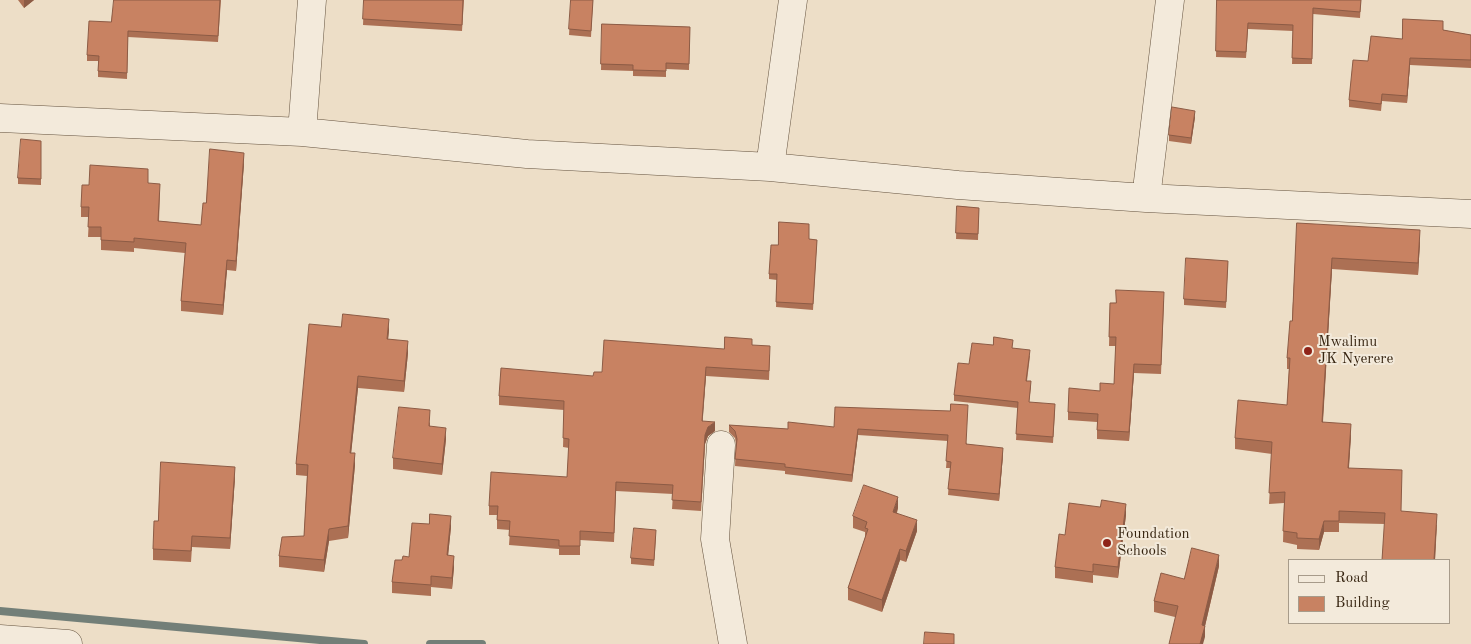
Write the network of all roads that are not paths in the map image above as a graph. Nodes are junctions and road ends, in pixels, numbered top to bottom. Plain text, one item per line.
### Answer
1 (312, 0) edge
2 (793, 0) edge
3 (1170, 0) edge
4 (0, 118) edge
5 (302, 132) junction
6 (770, 167) junction
7 (1146, 198) junction
8 (1471, 214) edge
9 (721, 445) dead end
10 (0, 639) edge
11 (68, 644) edge
12 (733, 644) edge

1 - 5 street
2 - 6 street
3 - 7 street
4 - 5 street
5 - 6 street
6 - 7 street
7 - 8 street
9 - 12 street
10 - 11 street

